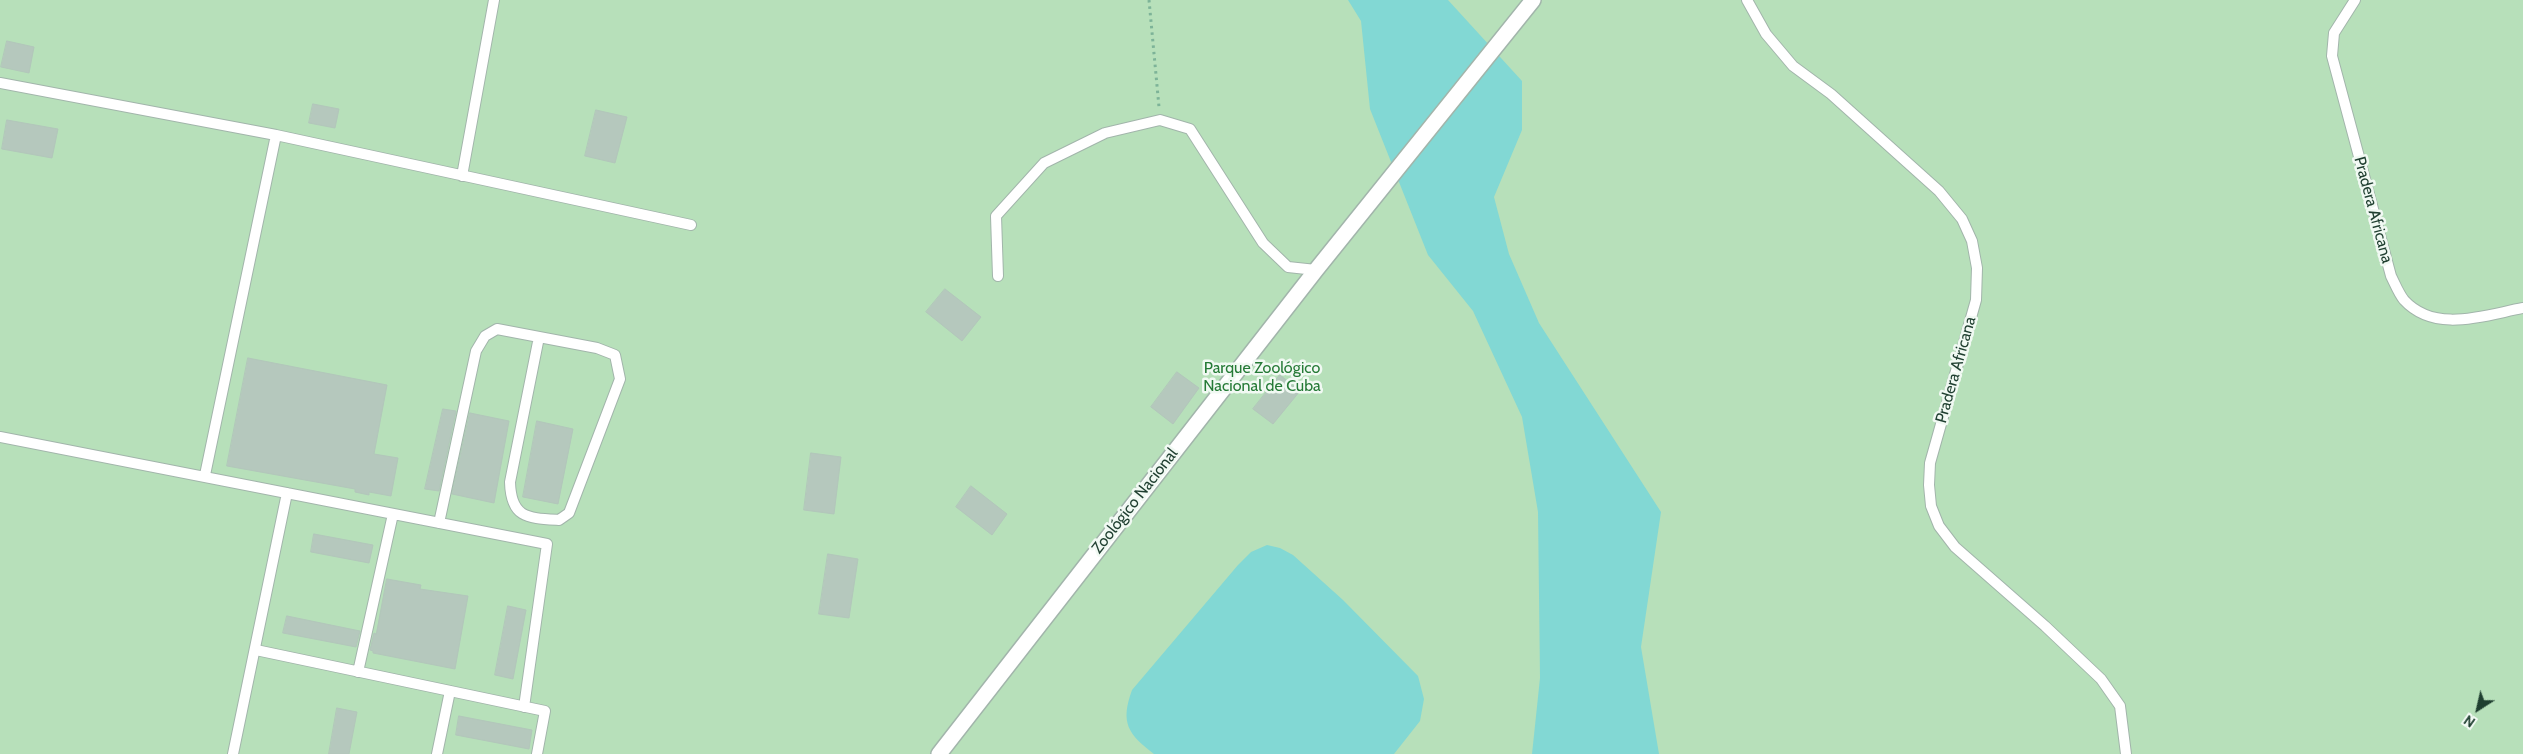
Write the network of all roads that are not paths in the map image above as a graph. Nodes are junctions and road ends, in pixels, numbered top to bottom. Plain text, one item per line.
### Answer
1 (494, 0) edge
2 (1533, 0) edge
3 (1747, 0) edge
4 (2355, 0) edge
5 (0, 83) edge
6 (276, 135) junction
7 (462, 176) junction
8 (691, 225) dead end
9 (1316, 270) junction
10 (998, 276) dead end
11 (2523, 308) edge
12 (539, 337) junction
13 (0, 436) edge
14 (205, 475) junction
15 (287, 493) junction
16 (393, 514) junction
17 (439, 523) junction
18 (256, 650) junction
19 (358, 672) junction
20 (450, 691) junction
21 (524, 707) junction
22 (233, 754) edge
23 (437, 754) edge
24 (537, 754) edge
25 (939, 754) edge
26 (2126, 754) edge

1 - 7 lane
2 - 9 street, Zoológico Nacional
3 - 26 lane, Pradera Africana
4 - 11 lane, Pradera Africana
5 - 6 lane
6 - 7 lane
6 - 14 lane
7 - 8 lane
9 - 10 lane
9 - 25 street, Zoológico Nacional
12 - 12 lane
12 - 17 lane
13 - 14 lane
14 - 15 lane
15 - 16 lane
15 - 18 lane
16 - 17 lane
16 - 19 lane
17 - 21 lane
18 - 19 lane
18 - 22 lane
19 - 20 lane
20 - 21 lane
20 - 23 lane
21 - 24 lane

